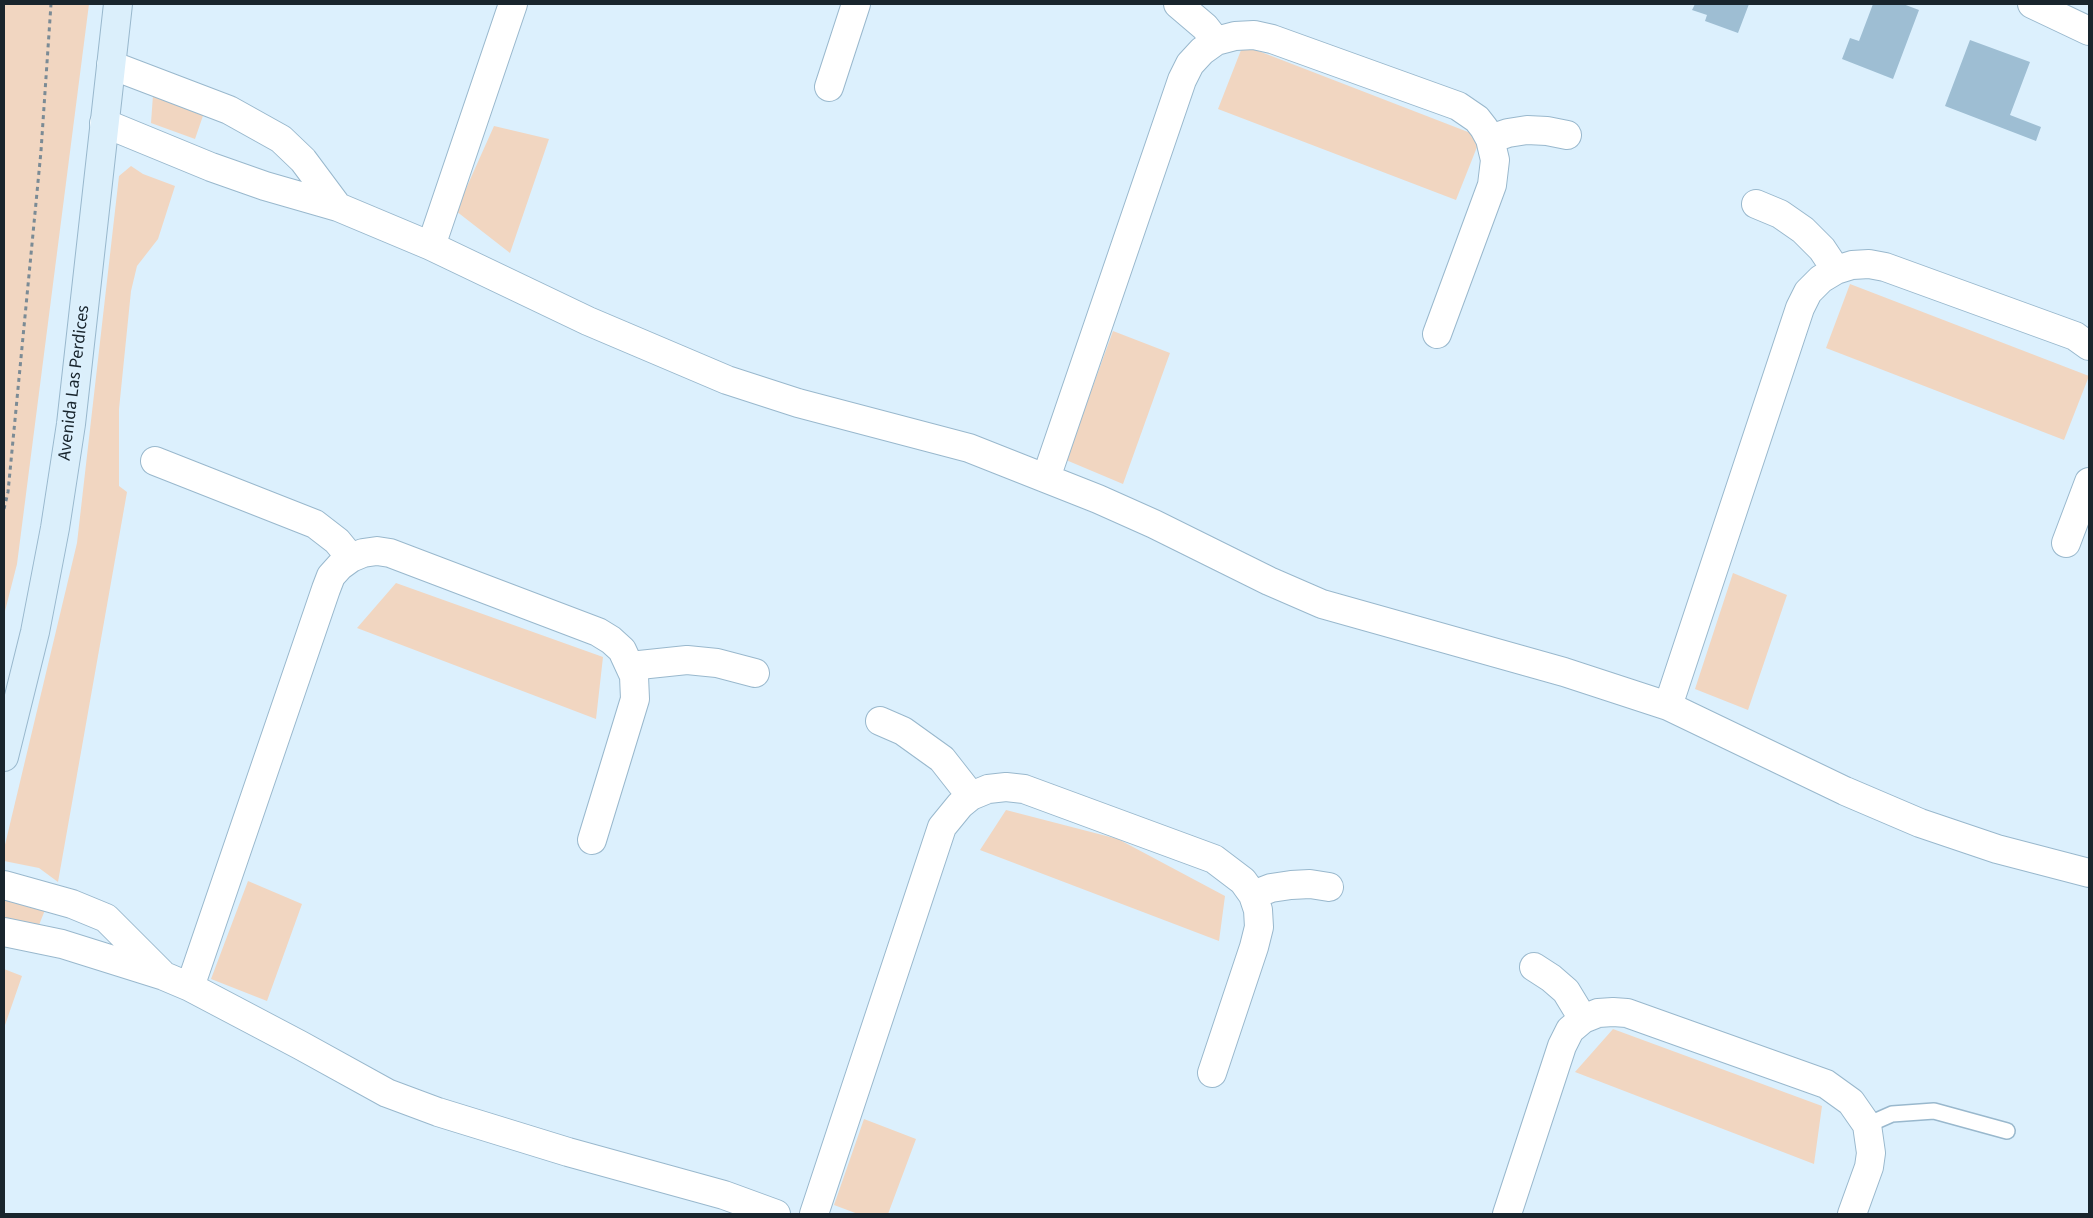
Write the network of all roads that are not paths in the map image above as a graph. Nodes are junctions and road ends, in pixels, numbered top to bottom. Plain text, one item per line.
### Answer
1 (118, 4) edge
2 (513, 4) edge
3 (856, 4) edge
4 (1178, 4) edge
5 (2032, 4) edge
6 (2089, 31) edge
7 (1216, 41) junction
8 (111, 65) junction
9 (828, 86) dead end
10 (104, 123) junction
11 (1567, 136) dead end
12 (1490, 139) junction
13 (1756, 204) dead end
14 (338, 207) junction
15 (430, 246) junction
16 (1836, 270) junction
17 (1437, 334) dead end
18 (2089, 346) edge
19 (155, 461) dead end
20 (1046, 478) junction
21 (2089, 482) edge
22 (2066, 543) dead end
23 (351, 558) junction
24 (630, 666) junction
25 (755, 673) dead end
26 (1668, 706) junction
27 (880, 721) dead end
28 (4, 757) edge
29 (971, 796) junction
30 (592, 840) dead end
31 (2089, 873) edge
32 (4, 885) edge
33 (1329, 887) dead end
34 (1253, 895) junction
35 (5, 933) edge
36 (1534, 967) dead end
37 (164, 976) junction
38 (190, 987) junction
39 (1583, 1019) junction
40 (1212, 1073) dead end
41 (1867, 1125) junction
42 (2007, 1131) dead end
43 (776, 1214) edge
44 (814, 1214) edge
45 (1506, 1214) edge
46 (1852, 1214) edge

1 - 8 street, Avenida Las Perdices
2 - 15 street
3 - 9 street
4 - 7 street
5 - 6 street
7 - 12 street
7 - 20 street
8 - 10 street, Avenida Las Perdices
8 - 14 street
10 - 14 street
10 - 28 street, Avenida Las Perdices
11 - 12 street
12 - 17 street
13 - 16 street
14 - 15 street
15 - 20 street
16 - 18 street
16 - 26 street
19 - 23 street
20 - 26 street
21 - 22 street
23 - 24 street
23 - 38 street
24 - 25 street
24 - 30 street
26 - 31 street
27 - 29 street
29 - 34 street
29 - 44 street
32 - 37 street
33 - 34 street
34 - 40 street
35 - 37 street
36 - 39 street
37 - 38 street
38 - 43 street
39 - 41 street
39 - 45 street
41 - 42 lane
41 - 46 street

